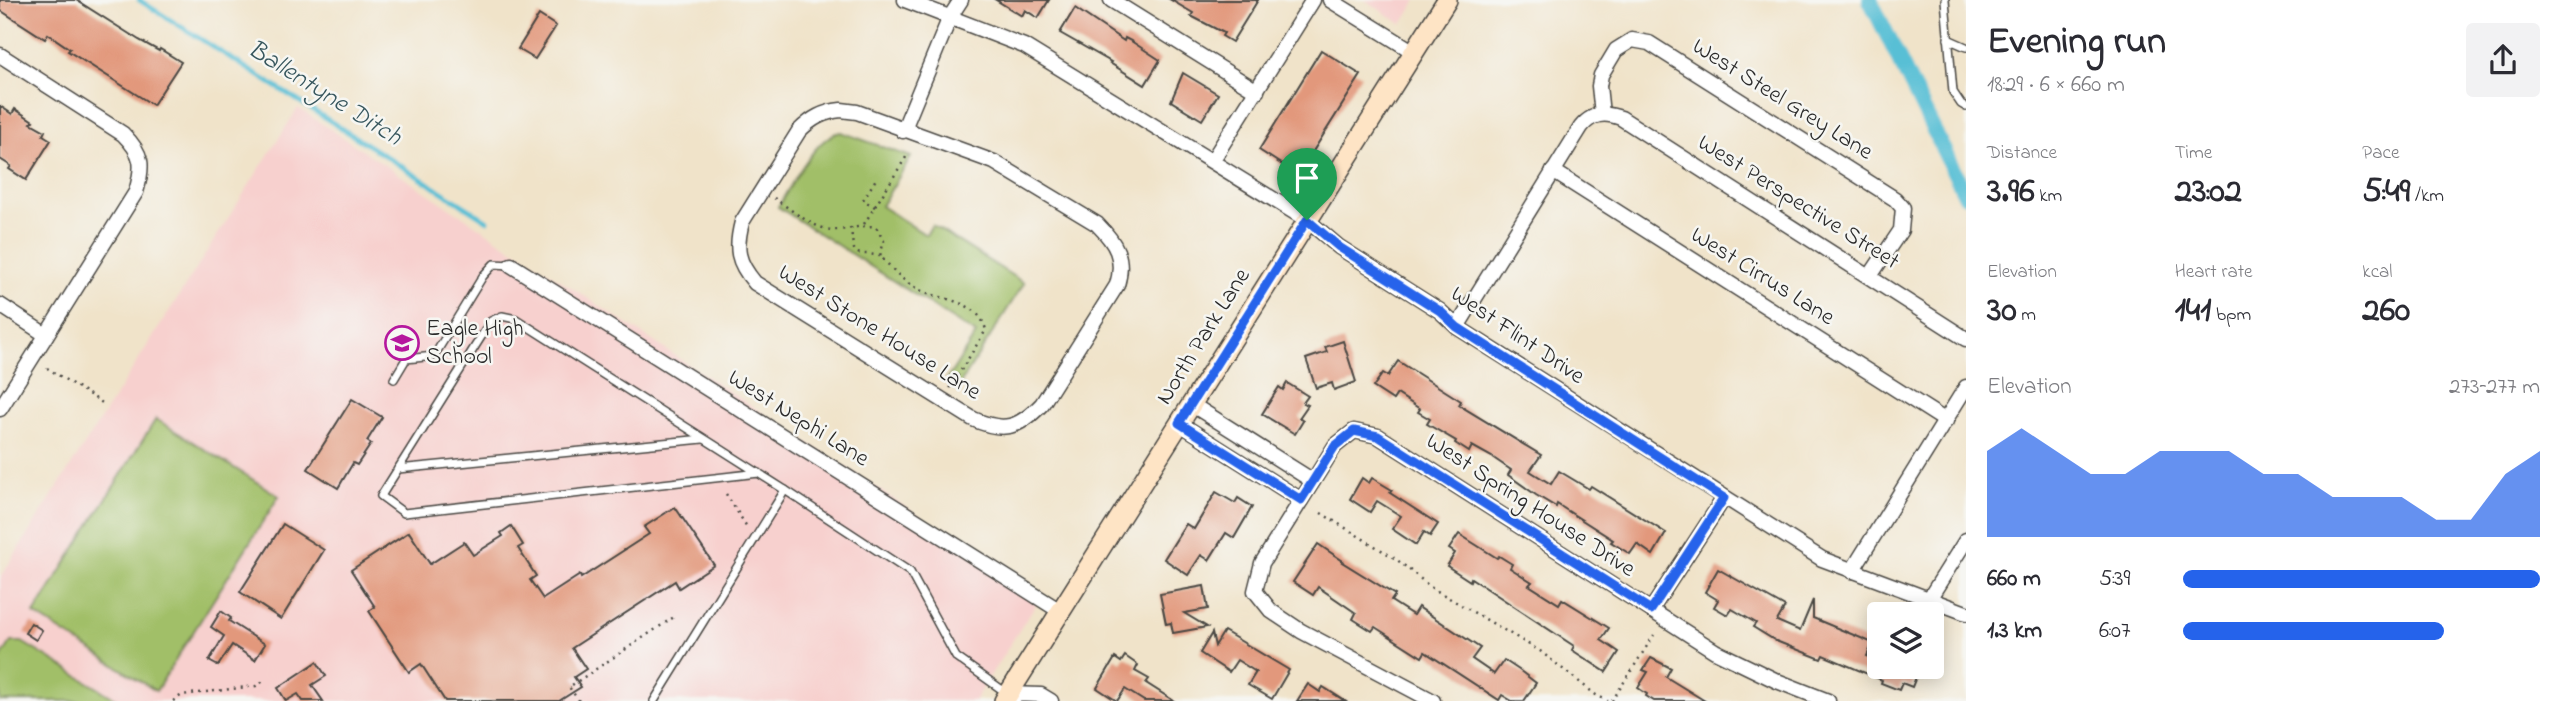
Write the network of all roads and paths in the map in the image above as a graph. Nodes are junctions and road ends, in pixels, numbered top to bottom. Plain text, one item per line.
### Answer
1 (905, 0) edge
2 (961, 0) edge
3 (1111, 0) edge
4 (1314, 0) edge
5 (1330, 0) edge
6 (1447, 0) edge
7 (1945, 0) edge
8 (950, 17) junction
9 (1948, 38) junction
10 (1966, 47) edge
11 (1414, 52) junction
12 (0, 55) edge
13 (1257, 91) junction
14 (1966, 107) edge
15 (1602, 114) junction
16 (903, 131) junction
17 (908, 154) dead end
18 (1212, 161) junction
19 (1553, 171) junction
20 (876, 178) dead end
21 (774, 198) dead end
22 (875, 207) junction
23 (1307, 220) junction
24 (864, 225) junction
25 (851, 228) junction
26 (880, 256) junction
27 (511, 265) joint
28 (1870, 276) junction
29 (0, 305) edge
30 (1457, 327) junction
31 (46, 335) junction
32 (1966, 339) edge
33 (47, 368) dead end
34 (394, 379) dead end
35 (1966, 387) edge
36 (947, 393) dead end
37 (104, 404) dead end
38 (1191, 404) junction
39 (0, 409) edge
40 (1946, 421) junction
41 (1179, 423) junction
42 (705, 439) junction
43 (398, 469) junction
44 (759, 473) junction
45 (1313, 481) junction
46 (785, 490) junction
47 (726, 494) dead end
48 (1724, 498) junction
49 (1301, 500) junction
50 (1321, 513) dead end
51 (747, 527) dead end
52 (1966, 540) edge
53 (1852, 571) junction
54 (1929, 600) junction
55 (1651, 610) junction
56 (1060, 611) junction
57 (1966, 613) edge
58 (677, 615) dead end
59 (1654, 635) dead end
60 (265, 680) dead end
61 (1009, 699) edge
62 (173, 701) edge
63 (579, 701) edge
64 (654, 701) edge
65 (1051, 701) edge
66 (1433, 701) edge
67 (1610, 701) edge
68 (1828, 701) edge

1 - 8 street, West Flint Drive
2 - 8 street
3 - 13 street
4 - 13 street
5 - 11 street
6 - 11 street, North Park Lane
7 - 9 lane
8 - 16 street
8 - 18 street, West Flint Drive
9 - 10 lane
9 - 14 lane
11 - 23 street, North Park Lane
12 - 31 street
13 - 18 street
15 - 19 street
15 - 28 street, West Perspective Street
15 - 28 street, West Steel Grey Lane
16 - 16 street, West Stone House Lane
17 - 22 path
18 - 23 street, West Flint Drive
19 - 30 street
19 - 40 street, West Cirrus Lane
20 - 22 path
21 - 25 path
22 - 24 path
23 - 30 street, West Flint Drive
23 - 38 street, North Park Lane
24 - 25 path
24 - 26 path
25 - 26 path
26 - 36 path
27 - 34 lane
27 - 56 street, West Nephi Lane
28 - 32 street, West Perspective Street
29 - 31 street
30 - 48 street, West Flint Drive
31 - 39 street
33 - 37 path
35 - 40 street
38 - 41 street, North Park Lane
38 - 45 street
40 - 53 street
41 - 49 street
41 - 56 street, North Park Lane
42 - 43 lane
42 - 43 lane
42 - 44 lane
43 - 44 lane
44 - 46 lane
45 - 49 street
45 - 55 street, West Spring House Drive
46 - 61 lane
46 - 64 lane
47 - 51 path
48 - 53 street, West Flint Drive
48 - 55 street
49 - 66 street
50 - 67 path
52 - 54 street
53 - 54 street, West Flint Drive
54 - 57 street, West Flint Drive
55 - 68 street, West Spring House Drive
56 - 61 street, North Park Lane
58 - 63 path
59 - 67 path
60 - 62 path
61 - 65 street

